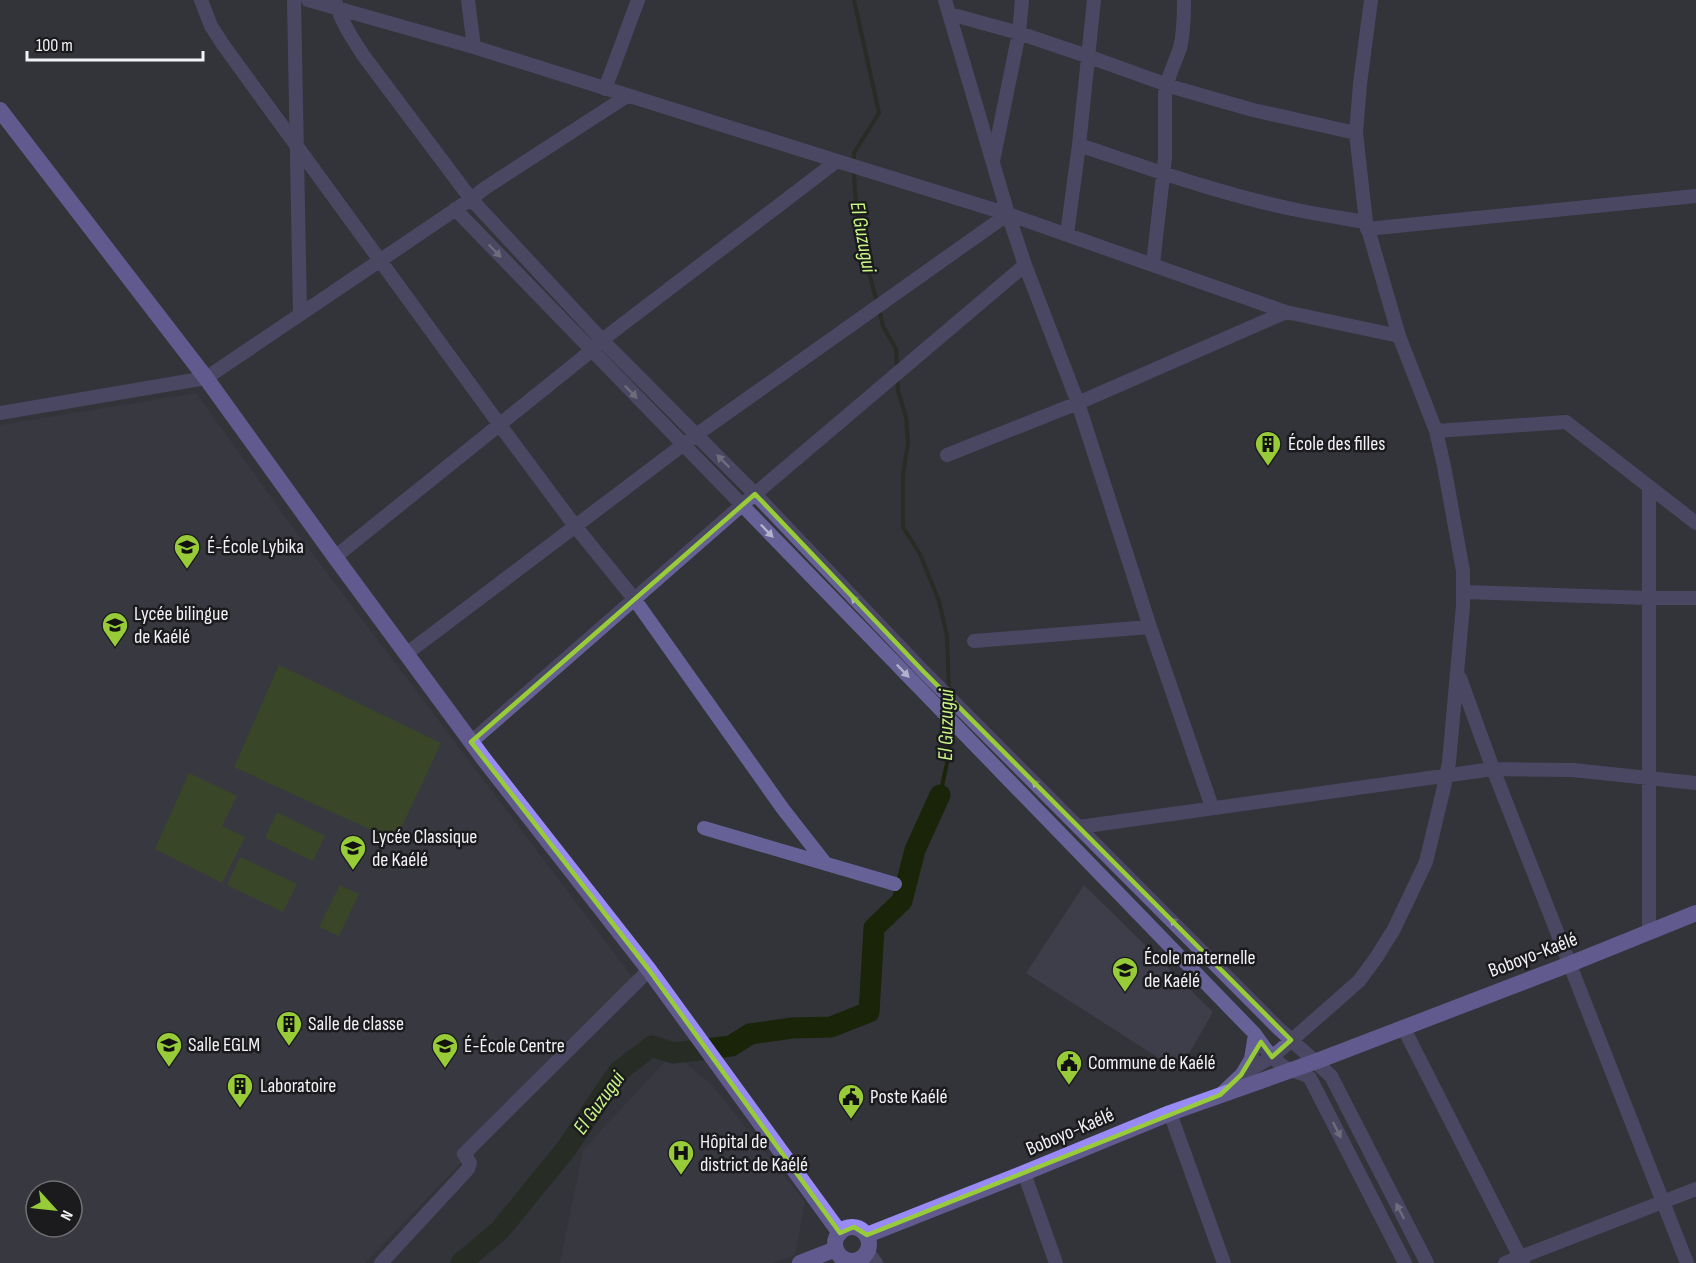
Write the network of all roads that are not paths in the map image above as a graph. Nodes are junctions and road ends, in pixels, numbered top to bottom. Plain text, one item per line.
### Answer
1 (201, 0) edge
2 (294, 0) edge
3 (308, 0) edge
4 (468, 0) edge
5 (638, 0) edge
6 (945, 0) edge
7 (1022, 0) edge
8 (1094, 0) edge
9 (1184, 0) edge
10 (1371, 0) edge
11 (336, 5) edge
12 (950, 14) junction
13 (1019, 33) junction
14 (474, 47) junction
15 (1087, 56) junction
16 (1166, 85) junction
17 (605, 88) junction
18 (627, 96) junction
19 (0, 110) edge
20 (1356, 133) junction
21 (1079, 145) junction
22 (298, 148) junction
23 (837, 161) junction
24 (992, 163) junction
25 (1162, 173) junction
26 (1696, 196) edge
27 (471, 200) junction
28 (454, 209) junction
29 (1008, 214) junction
30 (1367, 225) junction
31 (1067, 234) junction
32 (379, 261) junction
33 (1154, 264) junction
34 (1025, 265) junction
35 (1286, 312) junction
36 (300, 313) junction
37 (1399, 336) junction
38 (602, 340) junction
39 (591, 351) junction
40 (206, 378) junction
41 (1078, 403) junction
42 (4, 410) edge
43 (499, 424) junction
44 (1436, 430) junction
45 (696, 435) junction
46 (684, 446) junction
47 (947, 455) dead end
48 (1649, 488) junction
49 (755, 494) junction
50 (742, 505) junction
51 (1696, 523) edge
52 (575, 526) junction
53 (335, 556) junction
54 (1463, 592) junction
55 (1649, 598) junction
56 (1696, 598) edge
57 (634, 600) junction
58 (1150, 627) junction
59 (974, 641) dead end
60 (406, 654) junction
61 (1458, 673) junction
62 (471, 742) junction
63 (1493, 769) junction
64 (1447, 776) junction
65 (1650, 778) junction
66 (1696, 783) edge
67 (1212, 807) junction
68 (1079, 827) junction
69 (704, 828) dead end
70 (826, 864) junction
71 (895, 884) dead end
72 (1696, 913) edge
73 (1649, 932) junction
74 (1570, 964) junction
75 (649, 970) junction
76 (1403, 1027) junction
77 (1254, 1034) junction
78 (1291, 1040) junction
79 (1272, 1057) junction
80 (1317, 1061) junction
81 (1290, 1070) junction
82 (1241, 1075) junction
83 (1220, 1095) junction
84 (1170, 1113) junction
85 (1024, 1173) junction
86 (1696, 1189) edge
87 (1662, 1202) junction
88 (870, 1250) edge
89 (840, 1251) edge
90 (1522, 1260) edge
91 (381, 1263) edge
92 (800, 1263) edge
93 (1056, 1263) edge
94 (1224, 1263) edge
95 (1405, 1263) edge
96 (1427, 1263) edge
97 (1505, 1263) edge
98 (1686, 1263) edge

1 - 22 street
2 - 22 street
3 - 11 street
4 - 14 street
5 - 17 street
6 - 12 street
7 - 13 street
8 - 15 street
9 - 16 street
10 - 20 street
11 - 14 street
11 - 27 street
12 - 13 street
12 - 24 street
13 - 15 street
13 - 24 street
14 - 17 street
15 - 16 street
15 - 21 street
16 - 20 street
16 - 25 street
17 - 18 street
18 - 23 street
18 - 27 street
19 - 40 main road
20 - 30 street
21 - 25 street
21 - 31 street
22 - 32 street
22 - 36 street
23 - 29 street
23 - 38 street
24 - 29 street
25 - 30 street
25 - 33 street
26 - 30 street
27 - 28 street
27 - 38 street
28 - 32 street
28 -> 39 street
29 - 31 street
29 - 34 street
29 - 45 street
30 - 37 street
31 - 33 street
32 - 36 street
32 - 43 street
33 - 35 street
34 - 41 street
34 - 49 street
35 - 37 street
35 - 41 street
36 - 40 street
37 - 44 street
38 - 39 street
38 - 45 street
39 - 43 street
39 -> 46 street
40 - 42 street
40 - 53 main road
41 - 47 street
41 - 58 street
43 - 52 street
43 - 53 street
44 - 48 street
44 - 54 street
45 - 46 street
49 -> 45 street
46 - 50 street
46 - 52 street
48 - 51 street
48 - 55 street
49 - 50 street
68 -> 49 street
50 - 57 street
50 -> 77 street
52 - 57 street
52 - 60 street
53 - 60 main road
54 - 55 street
54 - 61 street
55 - 56 street
55 - 65 street
57 - 62 street
57 - 70 street
58 - 59 street
58 - 67 street
60 - 62 main road
61 - 63 street
61 - 64 street
62 - 75 main road
63 - 64 street
63 - 65 street
63 - 74 street
64 - 67 street
64 - 78 street
65 - 66 street
65 - 73 street
67 - 68 street
78 -> 68 street
69 - 70 street
70 - 71 street
72 - 73 main road, Boboyo-Kaélé
73 - 74 main road, Boboyo-Kaélé
74 - 76 main road, Boboyo-Kaélé
74 - 87 street
75 - 89 main road
75 - 91 street
76 - 80 main road, Boboyo-Kaélé
76 - 90 street
77 - 79 street
77 - 82 street
78 - 79 street
78 - 80 street
79 - 81 street
79 - 82 street
80 - 81 main road, Boboyo-Kaélé
96 -> 80 street
81 - 83 main road, Boboyo-Kaélé
81 -> 95 street
82 - 83 street
83 - 84 main road, Boboyo-Kaélé
84 - 85 main road, Boboyo-Kaélé
84 - 94 street
85 - 88 main road, Boboyo-Kaélé
85 - 93 street
86 - 87 street
87 - 90 street
87 - 98 street
88 - 89 main road
88 - 89 main road
89 - 92 main road
90 - 97 street

